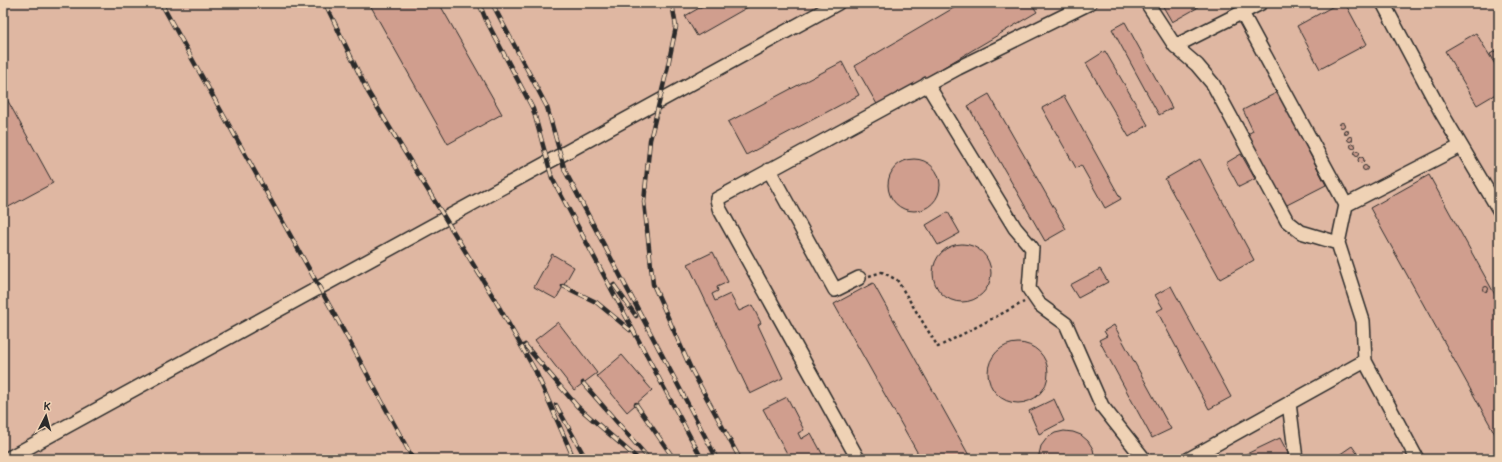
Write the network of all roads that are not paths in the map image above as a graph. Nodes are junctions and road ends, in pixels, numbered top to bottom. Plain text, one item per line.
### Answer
1 (838, 3) edge
2 (1090, 3) edge
3 (1148, 3) edge
4 (1261, 3) edge
5 (1383, 3) edge
6 (1242, 13) junction
7 (1175, 46) junction
8 (927, 84) junction
9 (1461, 146) junction
10 (769, 170) junction
11 (1346, 205) junction
12 (1499, 210) edge
13 (1338, 243) junction
14 (859, 278) road end
15 (1365, 361) junction
16 (1289, 403) junction
17 (7, 459) edge
18 (858, 459) edge
19 (1144, 459) edge
20 (1189, 459) edge
21 (1296, 459) edge
22 (1417, 459) edge

1 - 17 street
2 - 8 street
3 - 7 street
4 - 6 street
5 - 9 street
6 - 7 street
6 - 11 street
7 - 13 street
8 - 10 street
8 - 19 street
9 - 11 street
9 - 12 street
10 - 14 street
10 - 18 street
11 - 13 street
13 - 15 street
15 - 16 street
15 - 22 street
16 - 20 street
16 - 21 street

